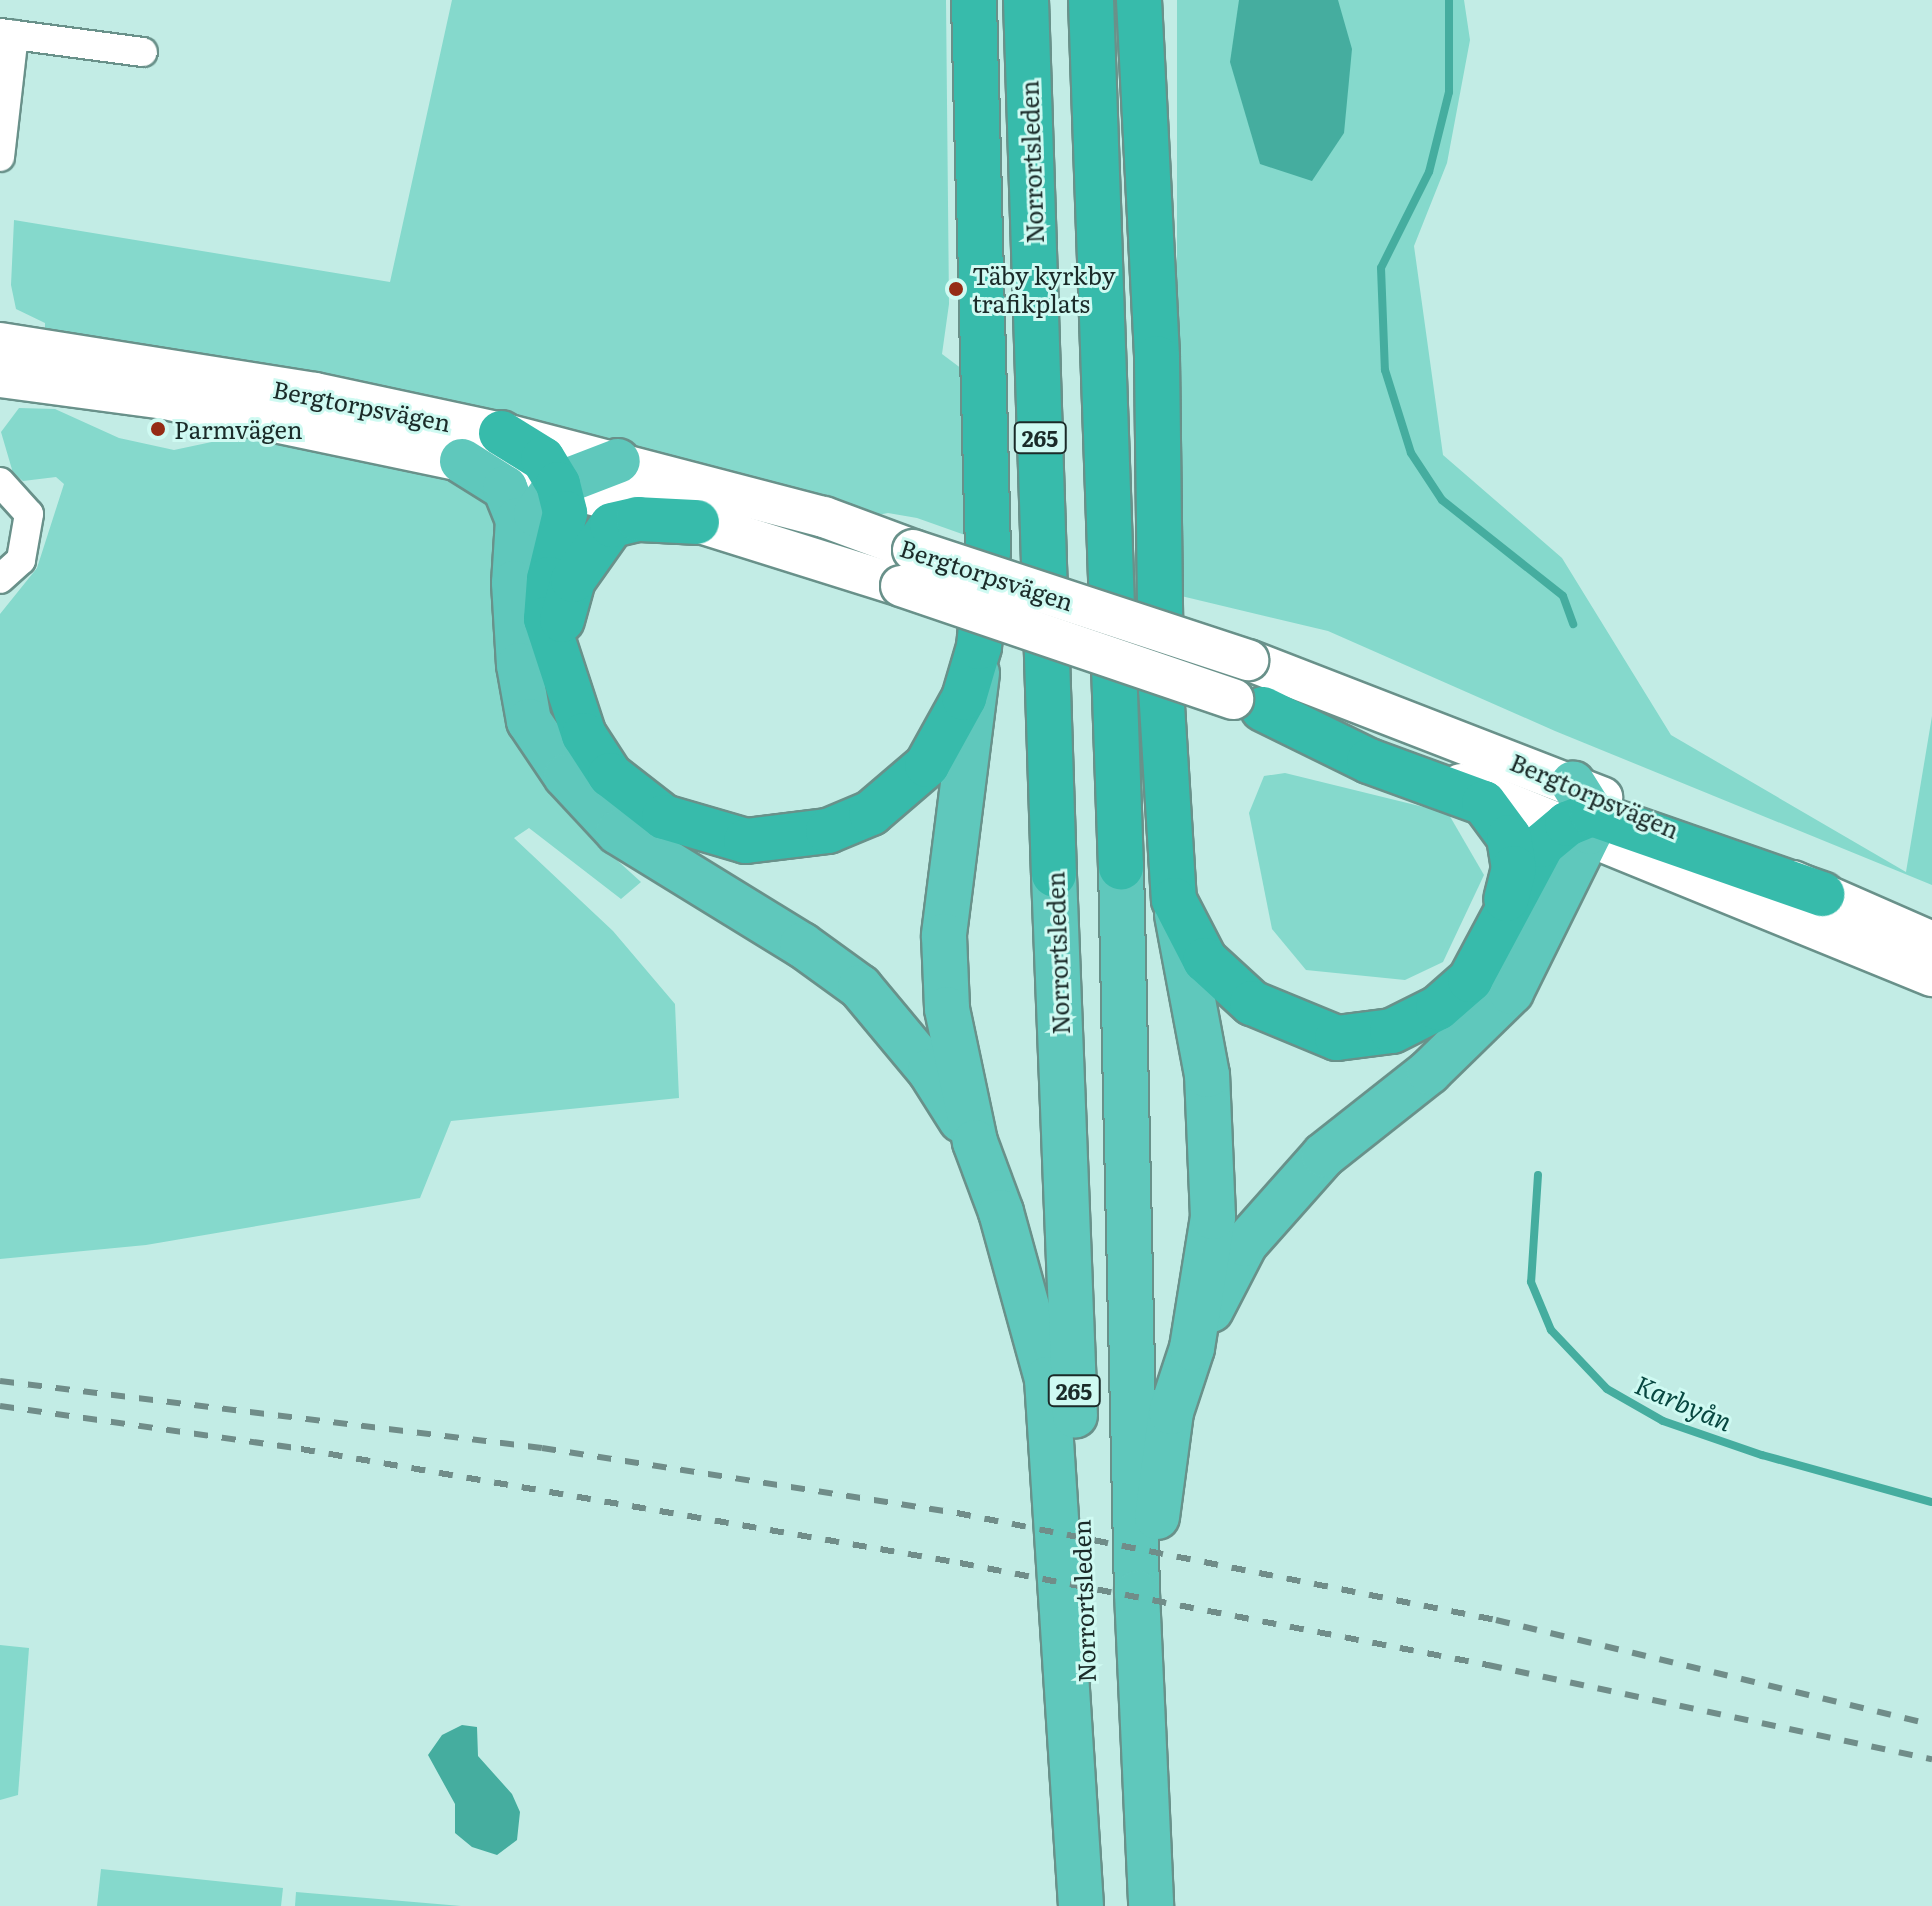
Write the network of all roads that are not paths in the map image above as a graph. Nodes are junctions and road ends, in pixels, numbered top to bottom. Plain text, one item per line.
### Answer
1 (974, 0) edge
2 (1026, 0) edge
3 (1091, 0) edge
4 (1139, 0) edge
5 (7, 34) edge
6 (143, 52) dead end
7 (0, 157) edge
8 (0, 343) edge
9 (0, 377) edge
10 (501, 433) junction
11 (462, 461) junction
12 (618, 461) junction
13 (0, 482) edge
14 (558, 484) junction
15 (697, 522) junction
16 (907, 568) junction
17 (0, 579) edge
18 (514, 583) junction
19 (979, 647) junction
20 (561, 674) junction
21 (1248, 704) junction
22 (1580, 813) junction
23 (1822, 894) joint
24 (1174, 900) junction
25 (1496, 938) junction
26 (1932, 942) edge
27 (1932, 976) edge
28 (975, 1142) junction
29 (1192, 1348) junction
30 (1148, 1811) junction
31 (1081, 1906) edge
32 (1095, 1906) edge
33 (1151, 1906) edge

1 - 19 highway
2 - 32 highway, Norrortsleden / 265
3 - 30 highway, 265
4 - 24 highway
5 - 6 street
5 - 7 street
8 - 10 main road, Bergtorpsvägen
9 - 11 main road, Bergtorpsvägen
10 - 12 main road, Bergtorpsvägen
10 - 14 highway
11 - 14 main road, Bergtorpsvägen
11 - 18 highway
12 - 14 highway
12 - 16 main road, Bergtorpsvägen
13 - 17 street
14 - 15 main road, Bergtorpsvägen
14 - 18 highway
14 - 20 highway
15 - 16 main road, Bergtorpsvägen
15 - 20 highway
16 - 21 main road, Bergtorpsvägen, bridge
16 - 22 main road, Bergtorpsvägen, bridge
18 - 28 highway
19 - 20 highway
19 - 28 highway
21 - 22 main road, Bergtorpsvägen
21 - 25 highway
22 - 23 highway
22 - 25 highway
22 - 27 main road, Bergtorpsvägen
22 - 29 highway
23 - 26 main road
24 - 25 highway
24 - 29 highway
28 - 31 highway
29 - 30 highway
30 - 33 highway, 265

